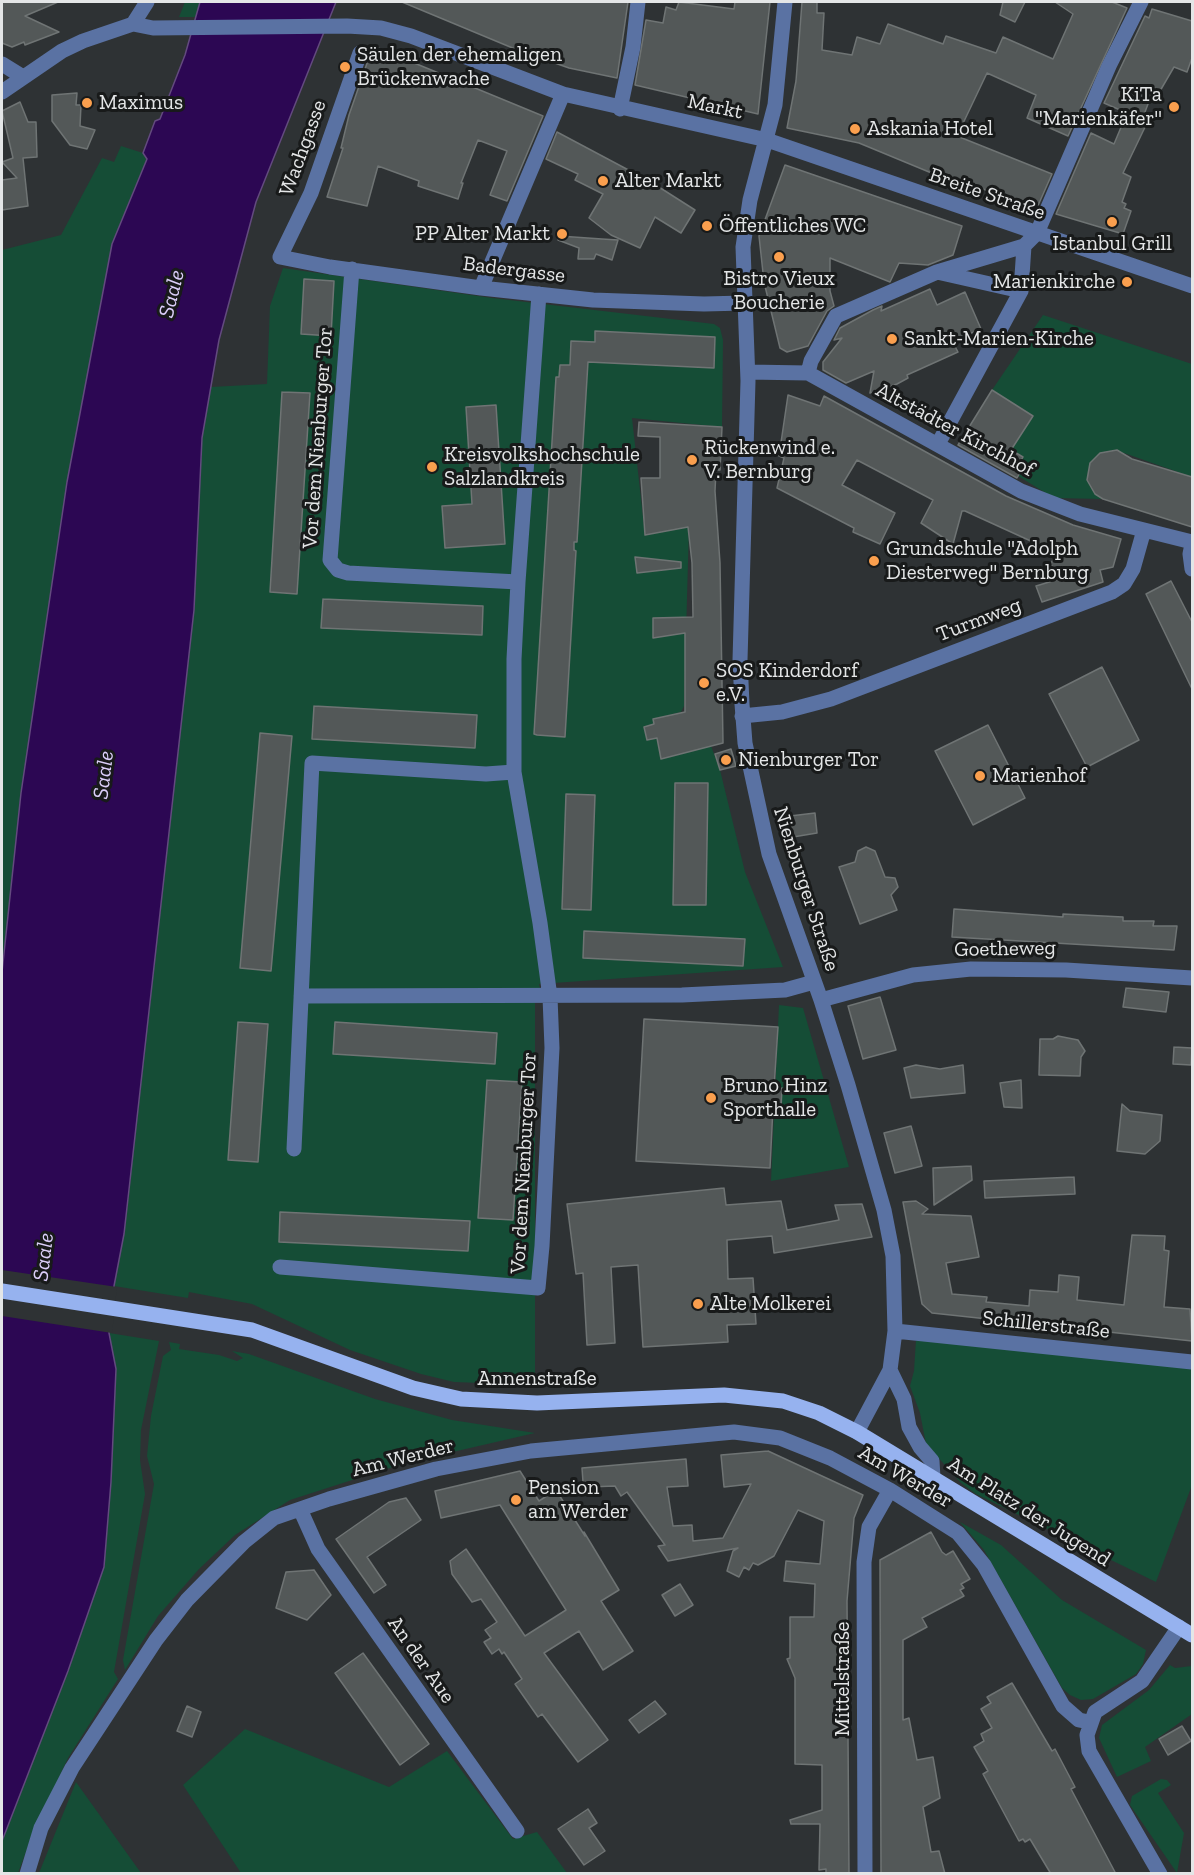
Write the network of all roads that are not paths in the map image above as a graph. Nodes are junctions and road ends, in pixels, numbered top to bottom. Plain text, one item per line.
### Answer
1 (147, 2) edge
2 (639, 2) edge
3 (785, 2) edge
4 (1141, 2) edge
5 (133, 24) junction
6 (360, 52) dead end
7 (2, 64) edge
8 (23, 77) junction
9 (2, 92) edge
10 (563, 94) junction
11 (620, 109) junction
12 (767, 140) junction
13 (740, 229) joint
14 (1037, 233) junction
15 (1024, 246) junction
16 (280, 256) joint
17 (352, 269) junction
18 (936, 272) junction
19 (1192, 286) edge
20 (482, 288) junction
21 (1021, 291) junction
22 (539, 294) junction
23 (744, 303) junction
24 (748, 372) junction
25 (808, 373) junction
26 (938, 444) junction
27 (1144, 530) junction
28 (1192, 543) edge
29 (1192, 569) edge
30 (518, 582) junction
31 (742, 716) junction
32 (514, 772) junction
33 (1192, 978) edge
34 (814, 982) junction
35 (301, 996) junction
36 (550, 997) junction
37 (821, 1000) junction
38 (294, 1149) dead end
39 (280, 1267) dead end
40 (2, 1291) edge
41 (895, 1331) junction
42 (1192, 1362) edge
43 (890, 1370) junction
44 (857, 1432) junction
45 (933, 1478) junction
46 (890, 1490) junction
47 (300, 1509) junction
48 (1179, 1627) junction
49 (1192, 1635) edge
50 (1089, 1722) junction
51 (517, 1831) dead end
52 (27, 1874) edge
53 (865, 1874) edge
54 (1160, 1874) edge

1 - 5 street
2 - 11 street
3 - 12 street
4 - 14 street
5 - 8 street
5 - 10 street, Markt
6 - 16 street, Wachgasse
7 - 8 street
8 - 9 street
10 - 11 street, Markt
10 - 20 street
11 - 12 street, Markt
12 - 13 street, Markt
12 - 14 street, Breite Straße
13 - 23 street, Nienburger Straße
14 - 15 street
14 - 19 street, Breite Straße
15 - 18 street
15 - 21 street
16 - 17 street, Badergasse
17 - 20 street, Badergasse
17 - 30 street, Vor dem Nienburger Tor
18 - 21 street
18 - 25 street
20 - 22 street, Badergasse
21 - 26 street
22 - 23 street, Badergasse
22 - 30 street, Vor dem Nienburger Tor
23 - 24 street, Nienburger Straße
24 - 25 street, Altstädter Kirchhof
24 - 31 street, Nienburger Straße
25 - 26 street, Altstädter Kirchhof
26 - 27 street, Altstädter Kirchhof
27 - 28 street
27 - 31 street, Turmweg
28 - 29 street
30 - 32 street, Vor dem Nienburger Tor
31 - 34 street, Nienburger Straße
32 - 35 street
32 - 36 street, Vor dem Nienburger Tor
33 - 37 street, Goetheweg
34 - 36 street
34 - 37 street, Nienburger Straße
35 - 36 street
35 - 38 street
36 - 39 street, Vor dem Nienburger Tor
37 - 41 street, Nienburger Straße
40 - 44 main road, Annenstraße
41 - 42 street, Schillerstraße
41 - 43 street, Nienburger Straße
43 - 44 street, Nienburger Straße
43 - 45 street
44 - 45 main road, Am Platz der Jugend
45 - 48 main road, Am Platz der Jugend
46 - 47 street, Am Werder
46 - 50 street, Am Werder
46 - 53 street, Mittelstraße
47 - 51 street, An der Aue
47 - 52 street, Am Werder
48 - 49 main road, Am Platz der Jugend
48 - 50 street
50 - 54 street

